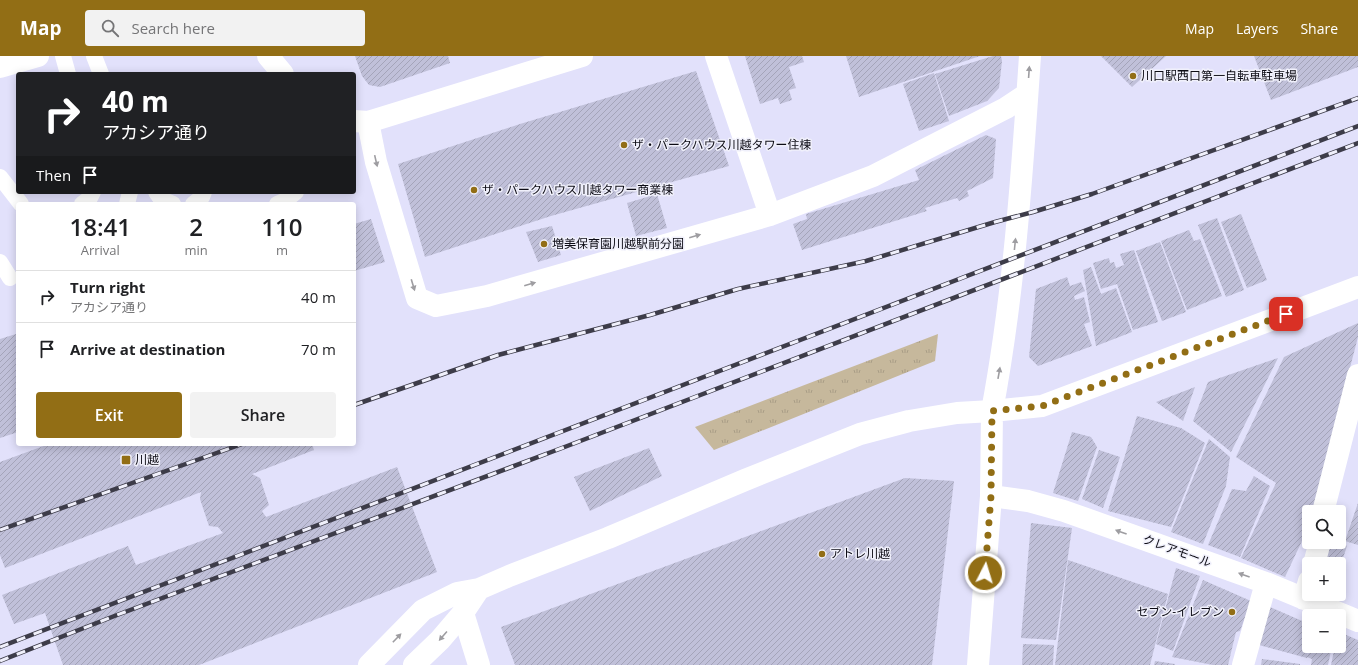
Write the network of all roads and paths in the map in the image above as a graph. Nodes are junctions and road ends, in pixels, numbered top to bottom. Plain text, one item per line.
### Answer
1 (38, 56) edge
2 (63, 56) edge
3 (94, 56) edge
4 (268, 56) edge
5 (582, 56) edge
6 (716, 56) edge
7 (1030, 56) edge
8 (0, 67) edge
9 (67, 72) edge
10 (100, 72) edge
11 (281, 72) edge
12 (1027, 94) junction
13 (361, 122) edge
14 (0, 177) edge
15 (92, 194) edge
16 (158, 194) edge
17 (203, 194) edge
18 (294, 194) edge
19 (19, 202) edge
20 (85, 202) edge
21 (169, 202) edge
22 (196, 202) edge
23 (281, 202) edge
24 (770, 214) junction
25 (0, 262) edge
26 (9, 278) edge
27 (1358, 287) edge
28 (1358, 375) edge
29 (992, 411) junction
30 (991, 496) junction
31 (1325, 505) edge
32 (1266, 583) junction
33 (479, 589) junction
34 (1302, 589) edge
35 (1325, 601) edge
36 (463, 613) junction
37 (1358, 621) edge
38 (420, 663) edge
39 (369, 665) edge
40 (479, 665) edge
41 (978, 665) edge
42 (1243, 665) edge

1 - 8 street
2 - 9 lane
3 - 10 lane
4 - 11 street
5 - 13 street
6 - 24 street
12 -> 7 street
12 - 24 street
29 -> 12 street
13 -> 24 street
14 - 19 lane
15 - 20 lane
16 - 21 lane
17 - 22 lane
18 - 23 lane
25 - 26 lane
27 - 29 street
28 - 31 street
29 - 30 street
29 - 33 street
32 -> 30 street, クレアモール
30 - 41 street
32 - 34 street, クレアモール
32 - 42 street
33 - 36 street
39 -> 33 street
35 - 37 street, クレアモール
36 -> 38 street
36 - 40 street

